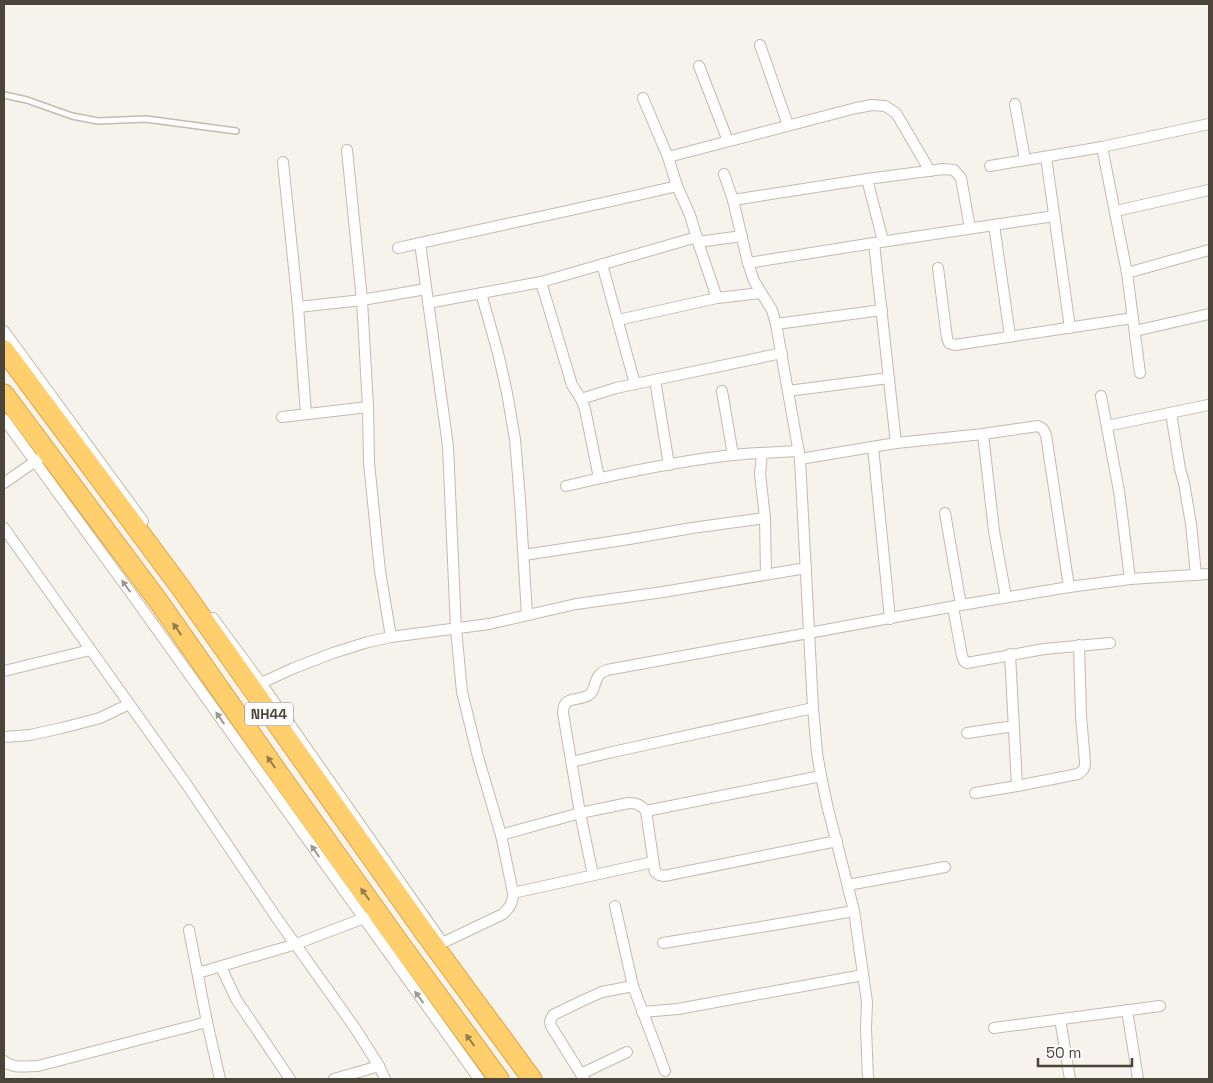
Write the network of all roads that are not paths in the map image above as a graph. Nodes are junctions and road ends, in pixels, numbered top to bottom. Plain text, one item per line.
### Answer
1 (760, 45) dead end
2 (700, 66) dead end
3 (4, 95) edge
4 (643, 98) dead end
5 (1015, 104) dead end
6 (1209, 124) edge
7 (788, 126) junction
8 (236, 131) dead end
9 (728, 141) junction
10 (1102, 147) junction
11 (347, 150) dead end
12 (668, 157) junction
13 (1046, 157) junction
14 (1026, 160) junction
15 (283, 162) dead end
16 (990, 166) dead end
17 (930, 171) junction
18 (724, 174) dead end
19 (866, 179) junction
20 (677, 186) junction
21 (1209, 190) edge
22 (733, 200) junction
23 (1116, 211) junction
24 (1054, 216) junction
25 (994, 225) junction
26 (970, 228) junction
27 (742, 236) junction
28 (697, 239) junction
29 (879, 242) junction
30 (420, 244) junction
31 (398, 248) dead end
32 (1209, 250) edge
33 (748, 263) junction
34 (602, 264) junction
35 (938, 268) dead end
36 (1127, 273) junction
37 (541, 282) junction
38 (426, 289) junction
39 (480, 293) junction
40 (761, 293) junction
41 (717, 298) junction
42 (362, 300) junction
43 (428, 303) junction
44 (298, 307) junction
45 (882, 310) junction
46 (1209, 314) edge
47 (1133, 318) junction
48 (618, 320) junction
49 (776, 324) junction
50 (1070, 328) junction
51 (4, 331) edge
52 (1135, 331) junction
53 (1010, 336) junction
54 (4, 350) edge
55 (782, 353) junction
56 (1140, 373) dead end
57 (889, 378) junction
58 (655, 380) junction
59 (635, 384) junction
60 (722, 391) dead end
61 (788, 391) junction
62 (1101, 396) dead end
63 (581, 399) junction
64 (5, 405) edge
65 (1208, 405) edge
66 (368, 407) junction
67 (1171, 413) junction
68 (306, 414) junction
69 (282, 417) dead end
70 (1107, 426) junction
71 (983, 434) junction
72 (896, 443) junction
73 (873, 447) junction
74 (762, 453) junction
75 (733, 455) junction
76 (799, 455) junction
77 (42, 458) junction
78 (669, 465) junction
79 (599, 478) junction
80 (4, 483) edge
81 (566, 486) dead end
82 (945, 513) dead end
83 (765, 518) junction
84 (4, 528) edge
85 (524, 555) junction
86 (806, 568) junction
87 (766, 574) junction
88 (1209, 574) edge
89 (1196, 575) junction
90 (1130, 579) junction
91 (1069, 587) junction
92 (1006, 597) junction
93 (957, 606) junction
94 (527, 615) junction
95 (890, 619) junction
96 (456, 629) junction
97 (810, 633) junction
98 (391, 636) junction
99 (1110, 643) dead end
100 (1079, 645) junction
101 (90, 650) junction
102 (1010, 654) junction
103 (4, 672) edge
104 (256, 686) junction
105 (130, 704) junction
106 (814, 708) junction
107 (1014, 726) junction
108 (967, 733) dead end
109 (4, 737) edge
110 (572, 762) junction
111 (821, 776) junction
112 (1017, 786) junction
113 (975, 793) dead end
114 (646, 811) junction
115 (580, 813) junction
116 (501, 835) junction
117 (837, 842) junction
118 (653, 862) junction
119 (945, 867) dead end
120 (593, 875) junction
121 (848, 885) junction
122 (513, 893) junction
123 (615, 906) dead end
124 (854, 911) junction
125 (371, 916) junction
126 (189, 930) dead end
127 (663, 943) dead end
128 (296, 944) junction
129 (439, 944) junction
130 (221, 967) junction
131 (198, 974) junction
132 (863, 974) junction
133 (633, 986) junction
134 (1160, 1006) dead end
135 (1127, 1010) junction
136 (642, 1012) junction
137 (1060, 1020) junction
138 (207, 1022) junction
139 (994, 1028) dead end
140 (626, 1052) dead end
141 (4, 1061) edge
142 (379, 1066) junction
143 (665, 1071) dead end
144 (582, 1076) edge
145 (220, 1079) edge
146 (290, 1079) edge
147 (334, 1079) edge
148 (385, 1079) edge
149 (478, 1079) edge
150 (499, 1079) edge
151 (532, 1079) edge
152 (542, 1079) edge
153 (868, 1079) edge
154 (1070, 1079) edge
155 (1138, 1079) edge

1 - 7 street
2 - 9 street
3 - 8 lane
4 - 12 street
5 - 14 street
6 - 10 street
7 - 9 street
7 - 17 street
9 - 12 street
10 - 13 street
10 - 23 street
11 - 42 street
12 - 20 street
13 - 14 street
13 - 24 street
14 - 16 street
15 - 44 street
17 - 19 street
17 - 26 street
18 - 22 street
19 - 22 street
19 - 29 street
20 - 28 street
20 - 30 street
21 - 23 street
22 - 27 street
23 - 36 street
24 - 25 street
24 - 50 street
25 - 26 street
25 - 53 street
26 - 29 street
27 - 28 street
27 - 33 street
28 - 34 street
28 - 41 street
29 - 33 street
29 - 45 street
30 - 31 street
30 - 38 street
32 - 36 street
33 - 40 street
34 - 37 street
34 - 48 street
35 - 53 street
36 - 47 street
37 - 39 street
37 - 63 street
38 - 42 street
38 - 43 street
39 - 43 street
39 - 85 street
40 - 41 street
40 - 49 street
41 - 48 street
42 - 44 street
42 - 66 street
43 - 96 street
44 - 68 street
45 - 49 street
45 - 57 street
46 - 52 street
47 - 50 street
47 - 52 street
48 - 59 street
49 - 55 street
50 - 53 street
51 - 104 street
52 - 56 street
54 - 104 highway, NH44
55 - 58 street
55 - 61 street
57 - 61 street
57 - 72 street
58 - 59 street
58 - 78 street
59 - 63 street
60 - 75 street
61 - 76 street
62 - 70 street
63 - 79 street
64 - 77 highway, NH44
65 - 67 street
66 - 68 street
66 - 98 street
67 - 70 street
67 - 89 street
68 - 69 street
70 - 90 street
71 - 72 street
71 - 91 street
71 - 92 street
72 - 73 street
73 - 76 street
73 - 95 street
74 - 75 street
74 - 76 street
74 - 83 street
75 - 78 street
76 - 86 street
77 - 80 street
125 -> 77 highway, NH44
78 - 79 street
79 - 81 street
82 - 93 street
83 - 85 street
83 - 87 street
84 - 101 street
85 - 94 street
86 - 87 street
86 - 97 street
87 - 94 street
88 - 89 street
89 - 90 street
90 - 91 street
91 - 92 street
92 - 93 street
93 - 95 street
93 - 102 street
94 - 96 street
95 - 97 street
96 - 98 street
96 - 116 street
97 - 106 street
97 - 110 street
98 - 104 street
99 - 100 street
100 - 102 street
100 - 112 street
101 - 103 street
101 - 105 street
102 - 107 street
104 - 129 highway, NH44
105 - 109 street
105 - 128 street
106 - 110 street
106 - 111 street
107 - 108 street
107 - 112 street
110 - 115 street
111 - 114 street
111 - 117 street
112 - 113 street
114 - 115 street
114 - 118 street
115 - 116 street
115 - 120 street
116 - 122 street
117 - 118 street
117 - 121 street
118 - 120 street
119 - 121 street
120 - 122 street
121 - 124 street
122 - 129 street
123 - 133 street
124 - 127 street
124 - 132 street
125 - 128 street
149 -> 125 street
150 -> 125 highway, NH44
126 - 131 street
128 - 130 street
128 - 142 street
129 - 151 highway, NH44
129 - 152 street
130 - 131 street
130 - 146 street
131 - 138 street
132 - 136 street
132 - 153 street
133 - 136 street
133 - 144 street
134 - 135 street
135 - 137 street
135 - 155 street
136 - 143 street
137 - 139 street
137 - 154 street
138 - 141 street
138 - 145 street
140 - 144 street
142 - 147 street
142 - 148 street

